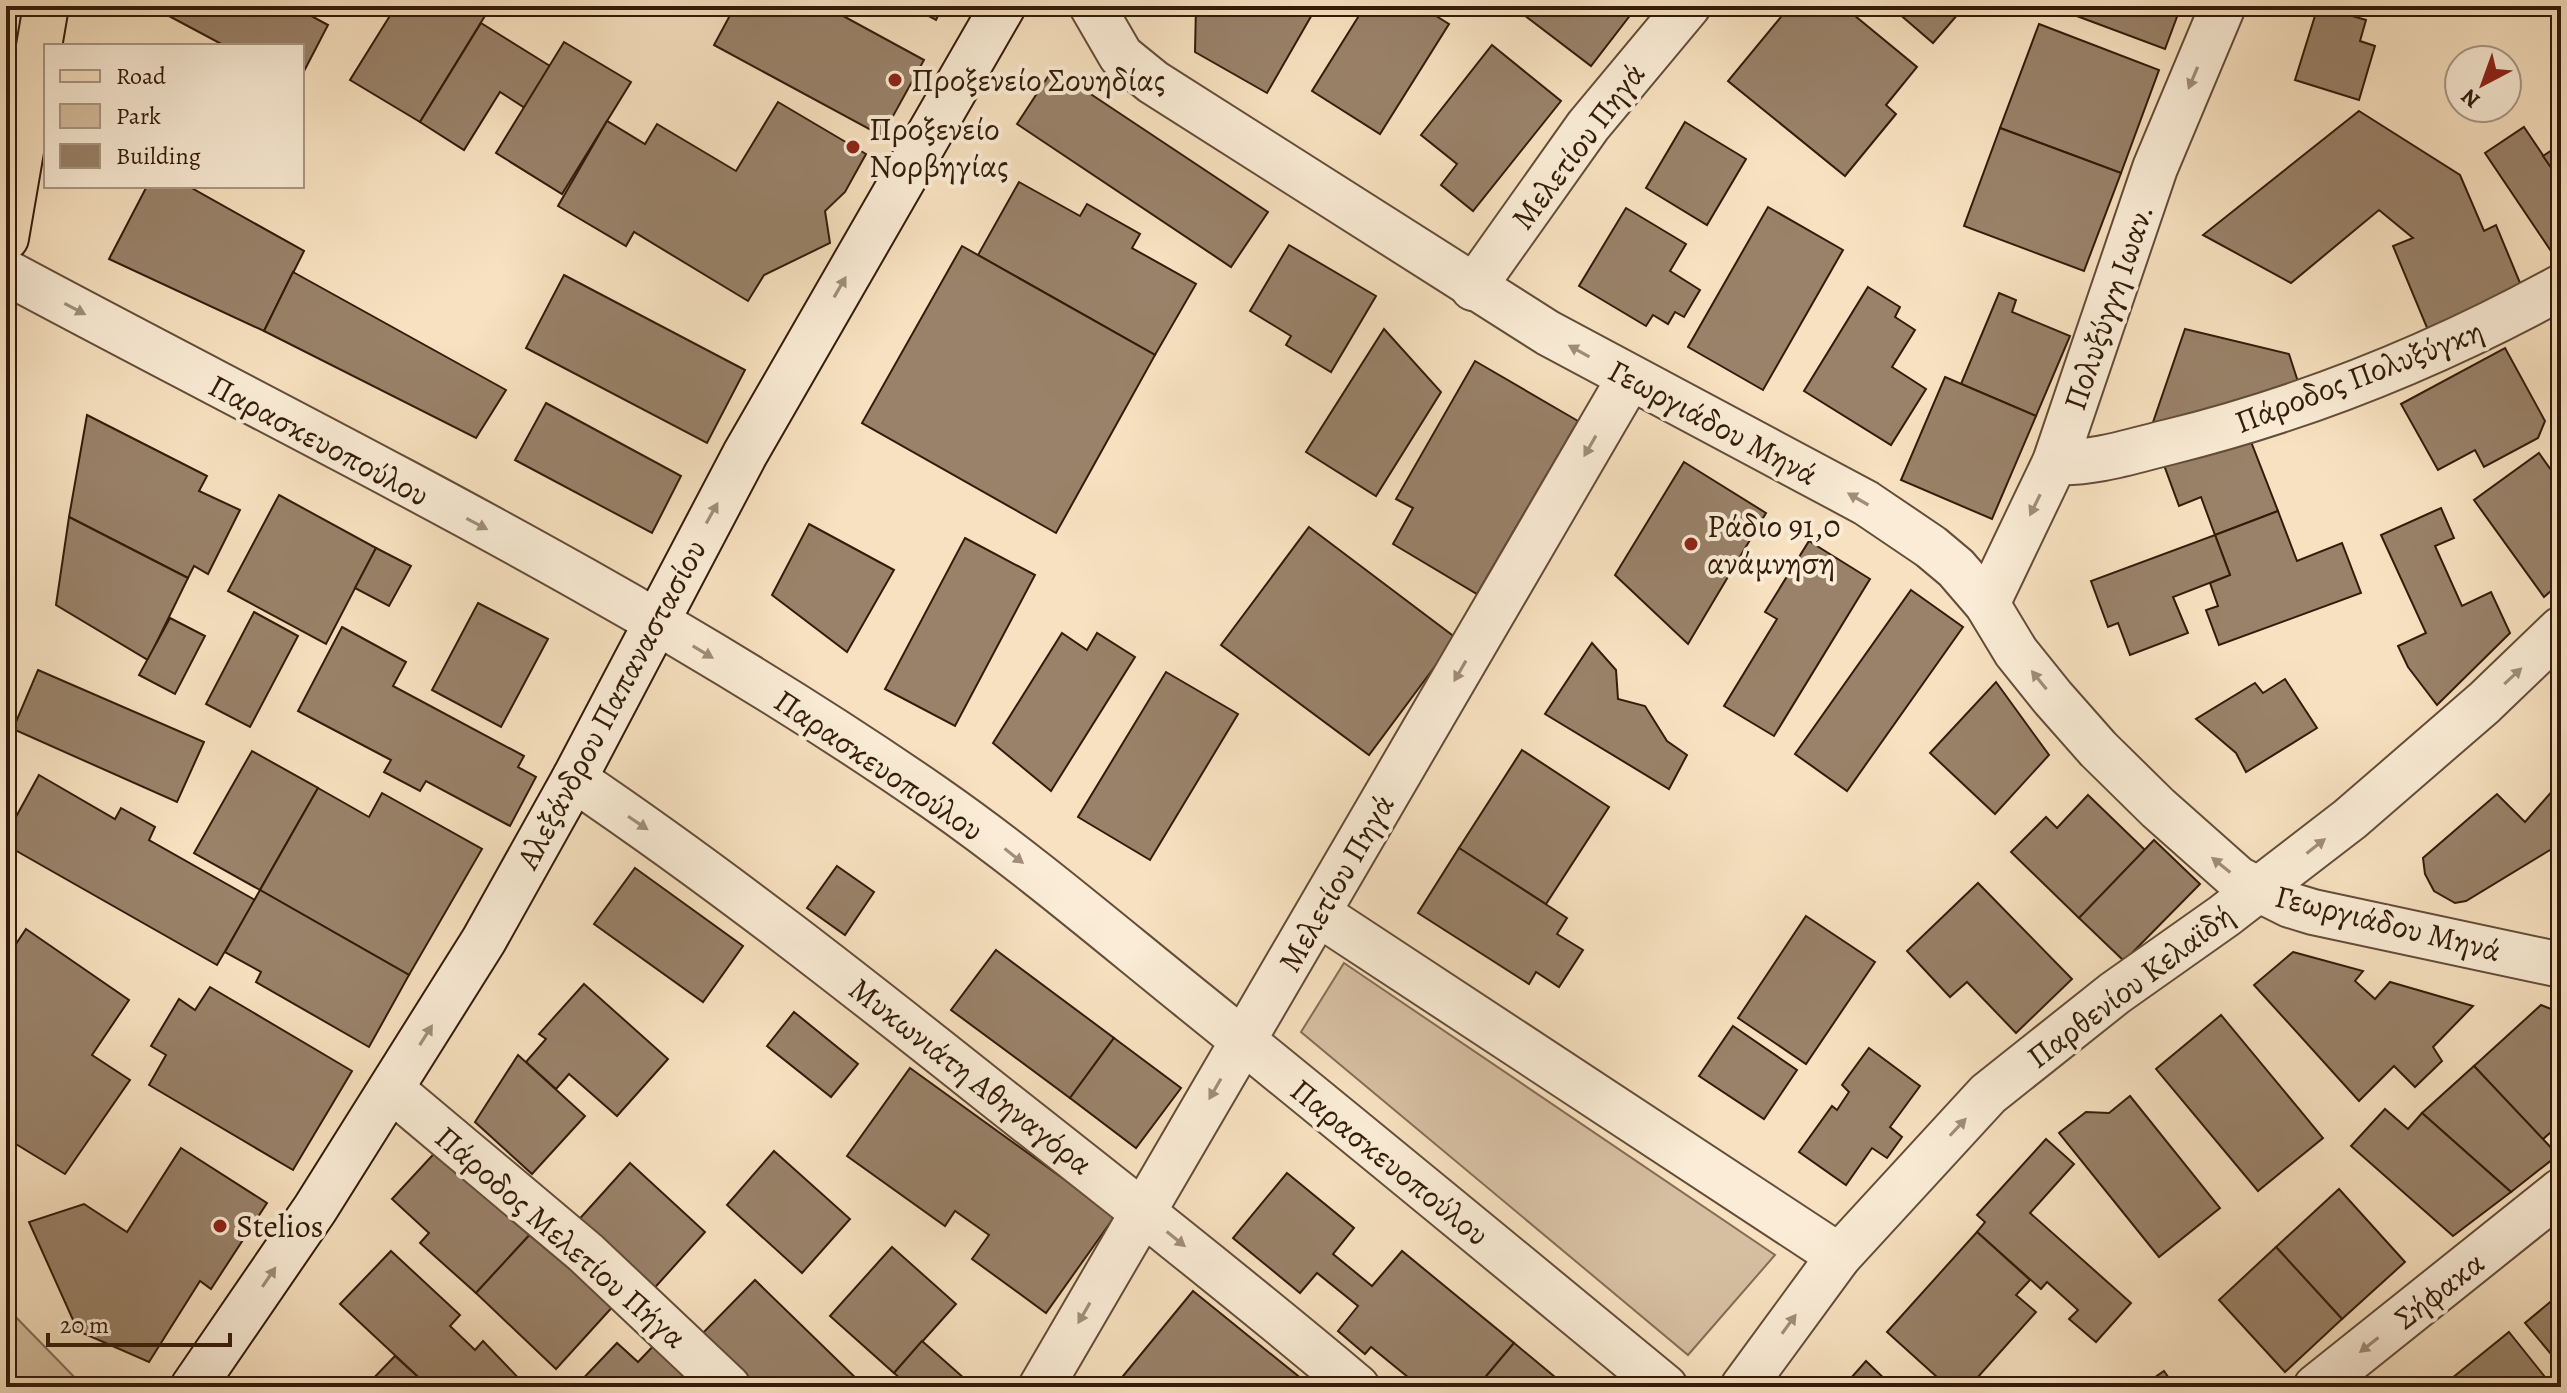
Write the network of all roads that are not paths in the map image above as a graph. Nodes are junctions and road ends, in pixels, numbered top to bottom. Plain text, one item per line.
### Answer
1 (46, 6) edge
2 (1003, 6) edge
3 (1092, 6) edge
4 (1688, 6) edge
5 (2223, 6) edge
6 (6, 238) edge
7 (6, 272) edge
8 (2561, 287) edge
9 (1473, 288) junction
10 (1629, 379) junction
11 (2055, 462) junction
12 (1987, 604) junction
13 (654, 622) junction
14 (2561, 629) edge
15 (574, 779) junction
16 (2258, 891) junction
17 (1319, 914) junction
18 (2561, 965) edge
19 (1243, 1040) junction
20 (391, 1089) junction
21 (2561, 1191) edge
22 (1143, 1212) junction
23 (1839, 1256) junction
24 (193, 1387) edge
25 (728, 1387) edge
26 (1041, 1387) edge
27 (1357, 1387) edge
28 (1665, 1387) edge
29 (1743, 1387) edge
30 (2316, 1387) edge

1 - 6 main road
13 -> 2 street, Αλεξάνδρου Παπαναστασίου
3 - 9 street, Γεωργιάδου Μηνά
4 - 9 street, Μελετίου Πηγά
5 -> 11 street, Πολυξύγγη Ιωαν.
7 -> 13 street, Παρασκευοπούλου
8 - 11 street, Πάροδος Πολυξύγκη
10 -> 9 street, Γεωργιάδου Μηνά
12 -> 10 street, Γεωργιάδου Μηνά
10 -> 17 street, Μελετίου Πηγά
11 -> 12 street, Πολυξύγγη Ιωαν.
16 -> 12 street, Γεωργιάδου Μηνά
13 - 15 street, Αλεξάνδρου Παπαναστασίου
13 -> 19 street, Παρασκευοπούλου
16 -> 14 street, Παρθενίου Κελαϊδή
20 -> 15 street, Αλεξάνδρου Παπαναστασίου
15 -> 22 street, Μυκωνιάτη Αθηναγόρα
16 - 18 street, Γεωργιάδου Μηνά
23 -> 16 street, Παρθενίου Κελαϊδή
17 - 19 street, Μελετίου Πηγά
17 - 23 street
19 -> 22 street, Μελετίου Πηγά
19 - 28 street, Παρασκευοπούλου
24 -> 20 street, Αλεξάνδρου Παπαναστασίου
20 - 25 street, Πάροδος Μελετίου Πήγα
21 -> 30 street, Σήφακα
22 -> 26 street, Μελετίου Πηγά
22 -> 27 street, Μυκωνιάτη Αθηναγόρα
29 -> 23 street, Παρθενίου Κελαϊδή

